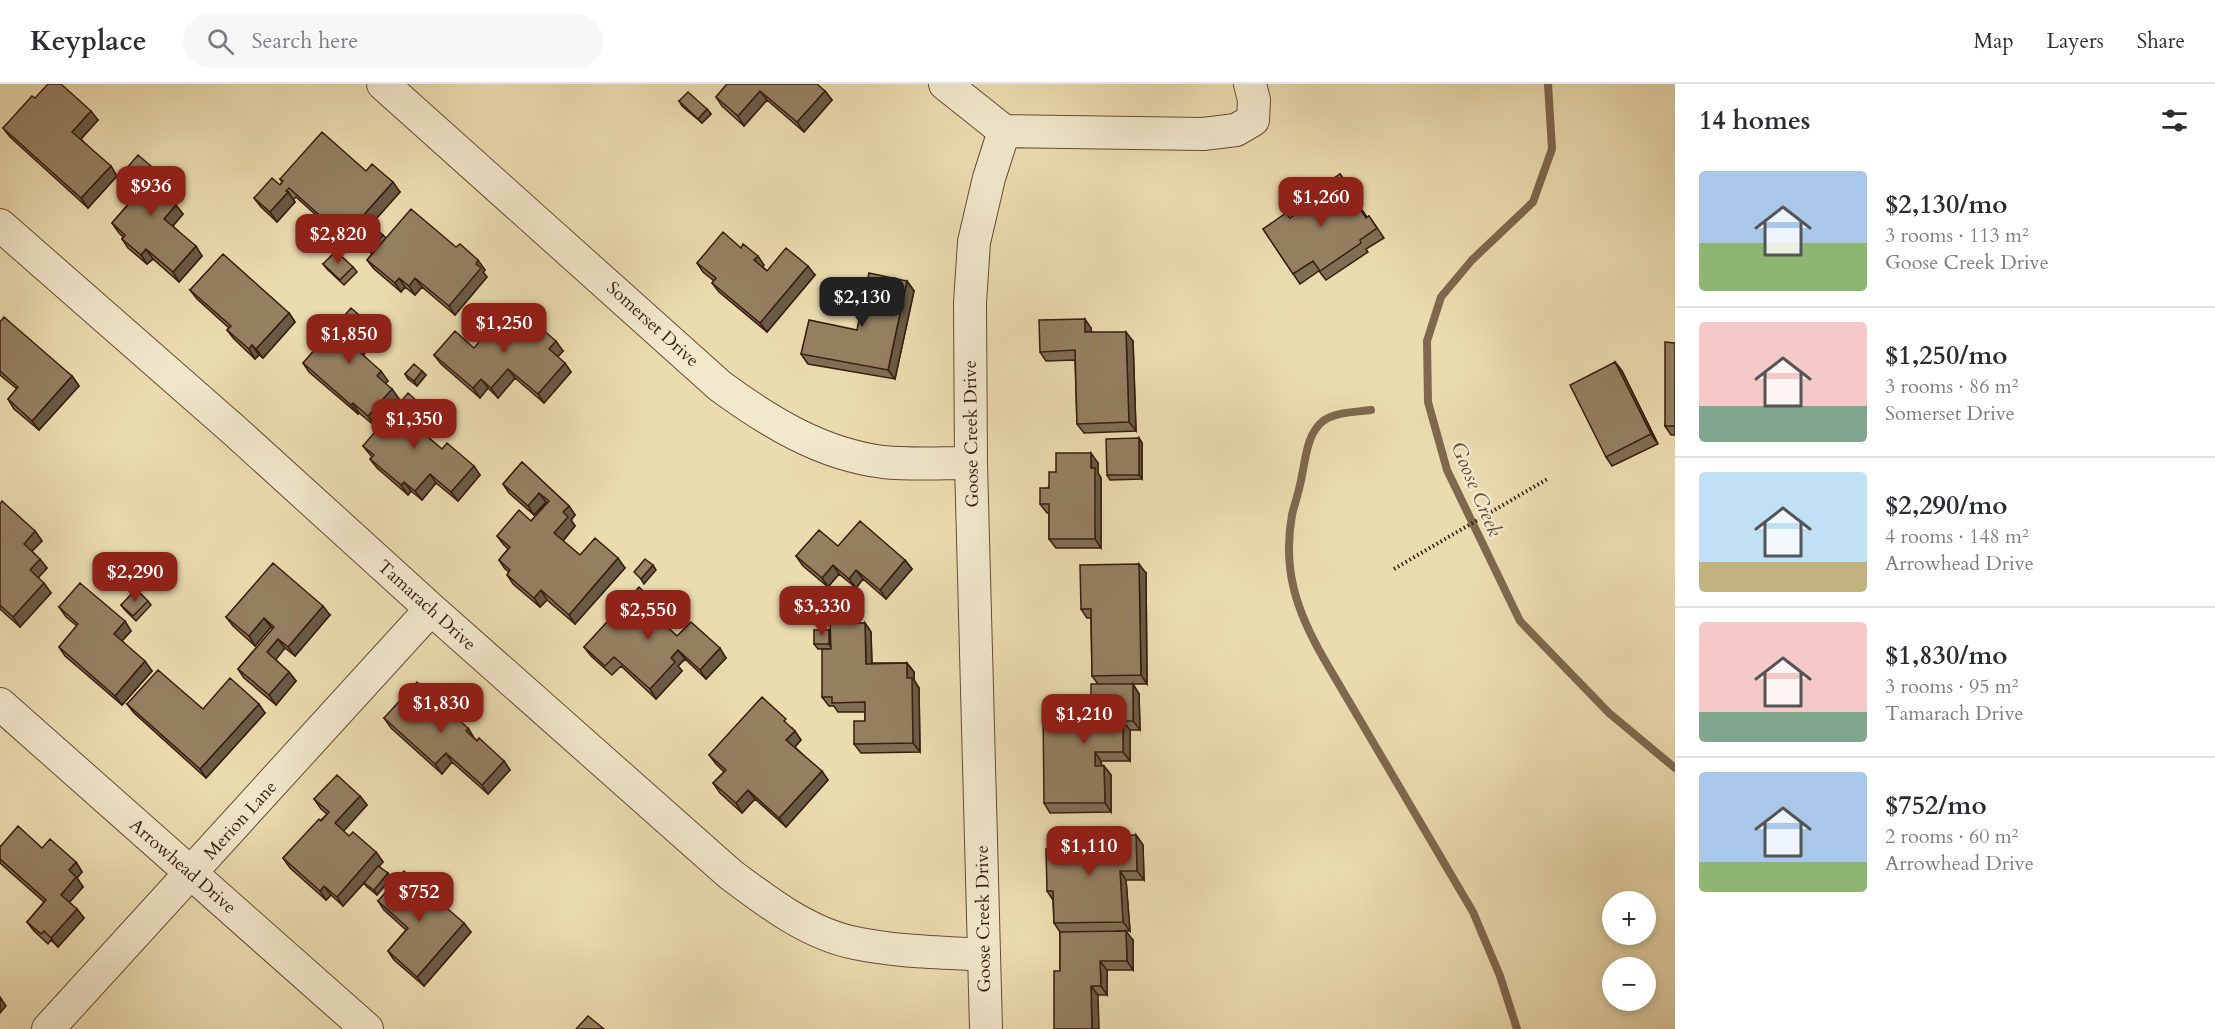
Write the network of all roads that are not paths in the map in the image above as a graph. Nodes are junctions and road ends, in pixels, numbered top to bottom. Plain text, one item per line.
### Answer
1 (383, 84) edge
2 (945, 84) edge
3 (1250, 84) edge
4 (1004, 131) junction
5 (0, 225) edge
6 (971, 463) junction
7 (431, 609) junction
8 (0, 704) edge
9 (191, 874) junction
10 (984, 955) junction
11 (48, 1029) edge
12 (367, 1029) edge
13 (986, 1029) edge

1 - 6 street, Somerset Drive
2 - 4 street
3 - 4 street
4 - 6 street, Goose Creek Drive
5 - 7 street, Tamarach Drive
6 - 10 street, Goose Creek Drive
7 - 9 street, Merion Lane
7 - 10 street, Tamarach Drive
8 - 9 street, Arrowhead Drive
9 - 11 street, Merion Lane
9 - 12 street, Arrowhead Drive
10 - 13 street, Goose Creek Drive

